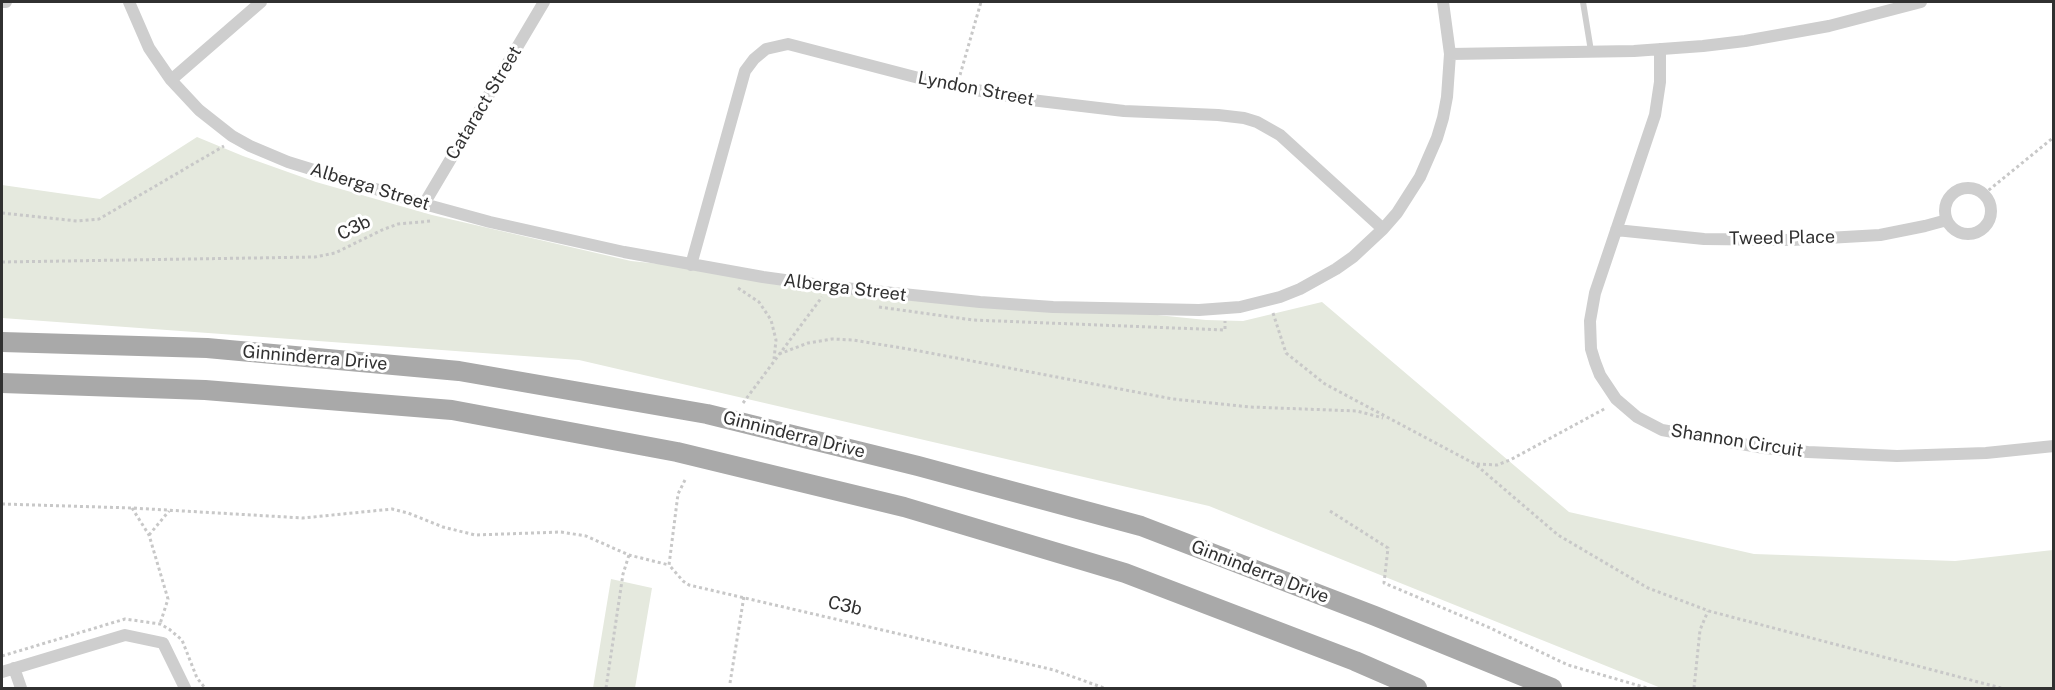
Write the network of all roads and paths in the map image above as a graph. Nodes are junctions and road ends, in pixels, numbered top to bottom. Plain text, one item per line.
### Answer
1 (2, 2) edge
2 (6, 2) edge
3 (129, 2) edge
4 (261, 2) edge
5 (544, 2) edge
6 (981, 2) edge
7 (1443, 2) edge
8 (1583, 2) edge
9 (1921, 2) edge
10 (1660, 49) junction
11 (1592, 52) junction
12 (1450, 54) junction
13 (171, 80) junction
14 (957, 87) junction
15 (232, 135) junction
16 (2054, 137) edge
17 (1984, 194) junction
18 (424, 204) junction
19 (2, 213) edge
20 (1947, 220) junction
21 (434, 221) dead end
22 (1383, 229) junction
23 (1616, 230) junction
24 (2, 262) edge
25 (692, 265) junction
26 (732, 285) dead end
27 (835, 287) junction
28 (1268, 300) junction
29 (2, 342) edge
30 (779, 354) junction
31 (774, 360) junction
32 (2, 383) edge
33 (1616, 399) junction
34 (743, 403) dead end
35 (1388, 419) junction
36 (2054, 446) edge
37 (1475, 464) junction
38 (685, 480) dead end
39 (2, 504) edge
40 (132, 508) junction
41 (170, 510) junction
42 (1330, 511) dead end
43 (149, 535) junction
44 (629, 555) junction
45 (669, 565) junction
46 (744, 596) junction
47 (1709, 611) junction
48 (125, 619) dead end
49 (160, 624) dead end
50 (2, 656) edge
51 (14, 668) junction
52 (2, 672) edge
53 (730, 683) dead end
54 (21, 688) edge
55 (185, 688) edge
56 (606, 688) edge
57 (1104, 688) edge
58 (1418, 688) edge
59 (1552, 688) edge
60 (1647, 688) edge
61 (1694, 688) edge
62 (2001, 688) edge

1 - 2 street
3 - 13 street, Alberga Street
4 - 13 street
5 - 18 street, Cataract Street
6 - 14 path
7 - 12 street, Alberga Street
8 - 11 lane
9 - 10 street
10 - 11 street
10 - 23 street, Shannon Circuit
11 - 12 street
12 - 22 street, Alberga Street
13 - 15 street, Alberga Street
14 - 22 street, Lyndon Street
14 - 25 street, Lyndon Street
15 - 18 street, Alberga Street
15 - 19 path
16 - 17 path
17 - 20 street
17 - 20 street
18 - 25 street, Alberga Street
20 - 23 street, Tweed Place
21 - 24 path, C3b
22 - 28 street, Alberga Street
23 - 33 street, Shannon Circuit
25 - 27 street, Alberga Street
26 - 31 path
27 - 28 street, Alberga Street
27 - 30 path
28 - 35 path
29 - 59 main road, Ginninderra Drive
30 - 31 path
30 - 35 path
31 - 34 path
32 - 58 main road
33 - 36 street, Shannon Circuit
33 - 37 path
35 - 37 path
37 - 47 path
38 - 45 path
39 - 40 path
40 - 41 path
40 - 43 path
41 - 43 path
41 - 44 path
42 - 60 path
43 - 49 path
44 - 45 path
44 - 56 path
45 - 46 path, C3b
46 - 53 path
46 - 57 path, C3b
47 - 61 path
47 - 62 path
48 - 50 path
51 - 52 street
51 - 54 street
51 - 55 street

